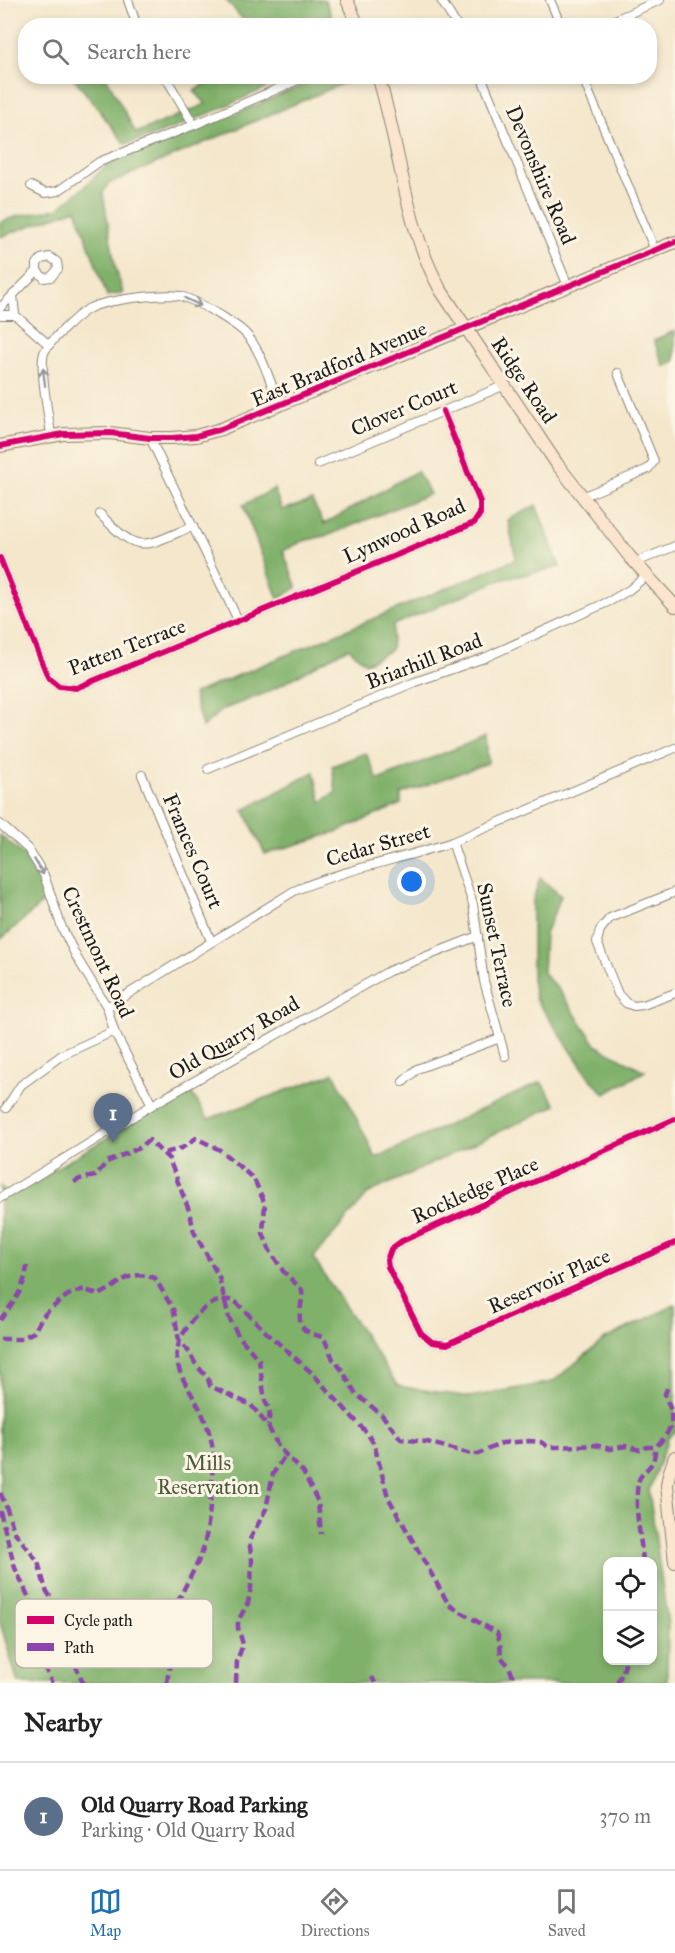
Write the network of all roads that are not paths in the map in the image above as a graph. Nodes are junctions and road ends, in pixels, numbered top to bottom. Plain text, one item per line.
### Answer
1 (128, 0) edge
2 (347, 0) edge
3 (441, 0) edge
4 (550, 0) edge
5 (660, 0) edge
6 (134, 18) edge
7 (355, 18) edge
8 (452, 18) edge
9 (558, 18) edge
10 (619, 18) edge
11 (170, 84) edge
12 (289, 84) edge
13 (380, 84) edge
14 (484, 84) edge
15 (585, 84) edge
16 (194, 125) junction
17 (31, 186) dead end
18 (675, 242) edge
19 (655, 250) junction
20 (37, 271) dead end
21 (568, 286) junction
22 (13, 295) junction
23 (0, 308) edge
24 (0, 315) edge
25 (15, 315) junction
26 (466, 329) junction
27 (49, 345) junction
28 (618, 374) dead end
29 (505, 385) junction
30 (280, 406) junction
31 (443, 411) junction
32 (51, 435) junction
33 (150, 438) junction
34 (0, 446) edge
35 (318, 464) dead end
36 (582, 497) junction
37 (100, 514) dead end
38 (193, 526) junction
39 (675, 546) edge
40 (0, 558) edge
41 (634, 562) junction
42 (646, 576) junction
43 (675, 606) edge
44 (238, 621) junction
45 (675, 748) edge
46 (208, 769) dead end
47 (142, 775) dead end
48 (0, 824) edge
49 (452, 842) junction
50 (675, 892) edge
51 (478, 936) junction
52 (212, 941) junction
53 (675, 993) edge
54 (107, 1007) junction
55 (114, 1031) junction
56 (500, 1038) junction
57 (505, 1056) dead end
58 (403, 1082) dead end
59 (152, 1105) junction
60 (6, 1108) dead end
61 (675, 1119) edge
62 (0, 1198) edge
63 (675, 1243) edge
64 (436, 1343) joint
65 (675, 1457) edge
66 (675, 1562) edge

1 - 6 street
2 - 7 street
3 - 8 street
4 - 9 street
5 - 10 street
11 - 16 street
12 - 16 street
13 - 26 street, Ridge Road
14 - 21 street, Devonshire Road
15 - 19 street
16 - 17 street
18 - 19 street, East Bradford Avenue
19 - 21 street, East Bradford Avenue
20 - 22 street
21 - 26 street, East Bradford Avenue
22 - 23 street
22 - 25 street
24 - 25 street
25 - 27 street
26 - 29 street, Ridge Road
26 - 30 street, East Bradford Avenue
27 -> 30 street
32 -> 27 street
28 - 36 street
29 - 31 street, Clover Court
29 - 36 street, Ridge Road
30 - 33 street, East Bradford Avenue
31 - 35 street, Clover Court
31 - 44 street, Lynwood Road
32 - 33 street, East Bradford Avenue
32 - 34 street, East Bradford Avenue
33 - 38 street
36 - 41 street, Ridge Road
37 - 38 street
38 - 44 street
39 - 41 street
40 - 44 street, Patten Terrace
41 - 42 street, Ridge Road
42 - 43 street, Ridge Road
42 - 46 street, Briarhill Road
45 - 49 street, Cedar Street
47 - 52 street, Frances Court
48 -> 54 street, Crestmont Road
49 - 51 street, Sunset Terrace
49 - 52 street, Cedar Street
50 - 53 street
51 - 56 street, Sunset Terrace
51 - 59 street, Old Quarry Road
52 - 54 street, Cedar Street
54 - 55 street, Crestmont Road
55 - 59 street, Crestmont Road
55 - 60 street
56 - 57 street, Sunset Terrace
56 - 58 street
59 - 62 street, Old Quarry Road
61 - 64 street, Rockledge Place
63 - 64 street, Reservoir Place
65 - 66 street

